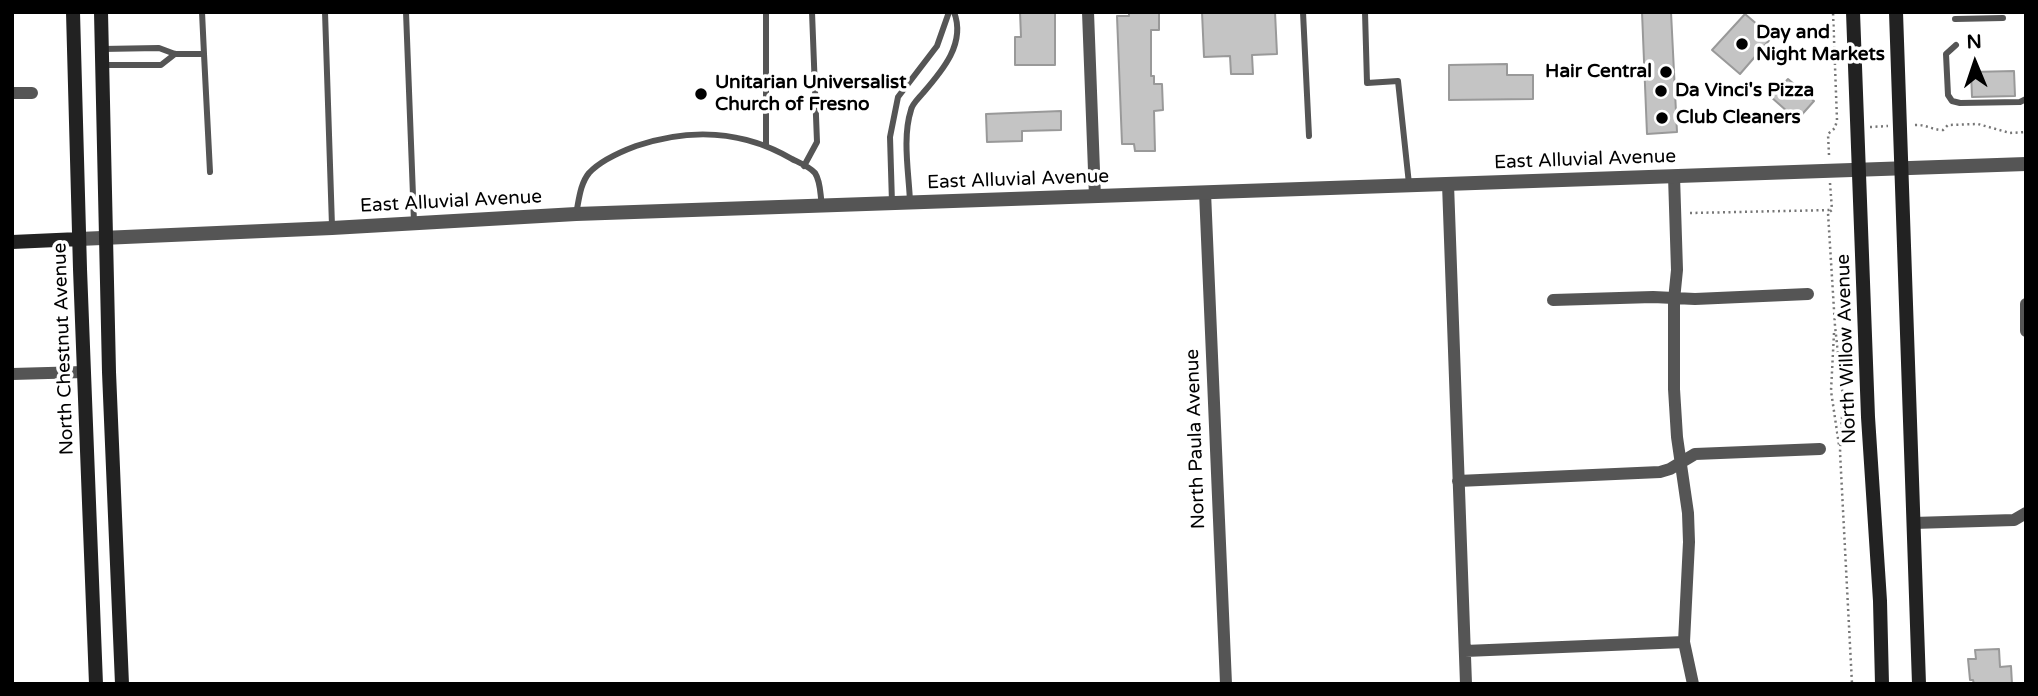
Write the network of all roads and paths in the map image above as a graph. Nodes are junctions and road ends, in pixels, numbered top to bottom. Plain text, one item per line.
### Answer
1 (73, 12) edge
2 (101, 12) edge
3 (202, 12) edge
4 (325, 12) edge
5 (406, 12) edge
6 (766, 12) edge
7 (811, 12) edge
8 (952, 12) edge
9 (1088, 12) edge
10 (1303, 12) edge
11 (1365, 12) edge
12 (1833, 12) edge
13 (1853, 12) edge
14 (1896, 12) edge
15 (2003, 18) dead end
16 (1955, 19) dead end
17 (1956, 45) dead end
18 (102, 49) junction
19 (175, 54) junction
20 (204, 54) junction
21 (102, 65) junction
22 (12, 93) edge
23 (32, 93) dead end
24 (2026, 99) edge
25 (1901, 126) junction
26 (1857, 127) junction
27 (2026, 132) edge
28 (1309, 136) dead end
29 (766, 146) junction
30 (2026, 164) edge
31 (804, 166) junction
32 (1903, 167) junction
33 (1859, 169) junction
34 (210, 172) dead end
35 (1674, 176) junction
36 (1448, 184) junction
37 (1409, 185) junction
38 (1205, 192) junction
39 (1095, 197) junction
40 (910, 202) junction
41 (892, 203) junction
42 (822, 205) junction
43 (576, 214) junction
44 (1690, 214) dead end
45 (414, 224) junction
46 (332, 228) junction
47 (107, 239) junction
48 (79, 240) junction
49 (12, 242) edge
50 (1808, 293) dead end
51 (1674, 298) junction
52 (1553, 300) dead end
53 (2026, 304) edge
54 (1835, 326) junction
55 (2026, 331) edge
56 (84, 372) junction
57 (12, 374) edge
58 (1821, 449) dead end
59 (1840, 452) junction
60 (1681, 462) junction
61 (1458, 481) junction
62 (2026, 513) edge
63 (1913, 523) junction
64 (1684, 642) junction
65 (1465, 651) junction
66 (96, 684) edge
67 (122, 684) edge
68 (1226, 684) edge
69 (1466, 684) edge
70 (1693, 684) edge
71 (1852, 684) edge
72 (1882, 684) edge
73 (1919, 684) edge

1 - 48 main road, North Chestnut Avenue
2 - 18 main road
3 - 20 lane
4 - 46 lane
5 - 45 lane
6 - 29 lane
7 - 31 lane
8 - 40 lane
8 - 41 lane
9 - 39 street
10 - 28 lane
11 - 37 lane
12 - 26 path
13 - 26 main road, North Willow Avenue
14 - 25 main road
15 - 16 lane
17 - 24 lane
18 - 19 lane
18 - 21 main road
19 - 20 lane
19 - 21 lane
20 - 34 lane
21 - 47 main road
22 - 23 street
25 - 26 path
25 - 27 path
25 - 32 main road
26 - 33 main road, North Willow Avenue
29 - 31 lane
29 - 43 lane
30 - 32 street, East Alluvial Avenue
31 - 42 lane
32 - 33 street, East Alluvial Avenue
32 - 63 main road
33 - 35 street, East Alluvial Avenue
33 - 72 main road, North Willow Avenue
35 - 36 street, East Alluvial Avenue
35 - 51 street
36 - 37 street, East Alluvial Avenue
36 - 61 street
37 - 38 street, East Alluvial Avenue
38 - 39 street, East Alluvial Avenue
38 - 68 street, North Paula Avenue
39 - 40 street, East Alluvial Avenue
40 - 41 street, East Alluvial Avenue
41 - 42 street, East Alluvial Avenue
42 - 43 street, East Alluvial Avenue
43 - 45 street, East Alluvial Avenue
44 - 54 path
45 - 46 street, East Alluvial Avenue
46 - 47 street, East Alluvial Avenue
47 - 48 street, East Alluvial Avenue
47 - 67 main road
48 - 49 main road, East Alluvial Avenue
48 - 56 main road, North Chestnut Avenue
50 - 51 street
51 - 52 street
51 - 60 street
53 - 55 street
54 - 59 path
54 - 59 path
56 - 57 street
56 - 66 main road, North Chestnut Avenue
58 - 60 street
59 - 71 path
60 - 61 street
60 - 64 street
61 - 65 street
62 - 63 street
63 - 73 main road
64 - 65 street
64 - 70 street
65 - 69 street

